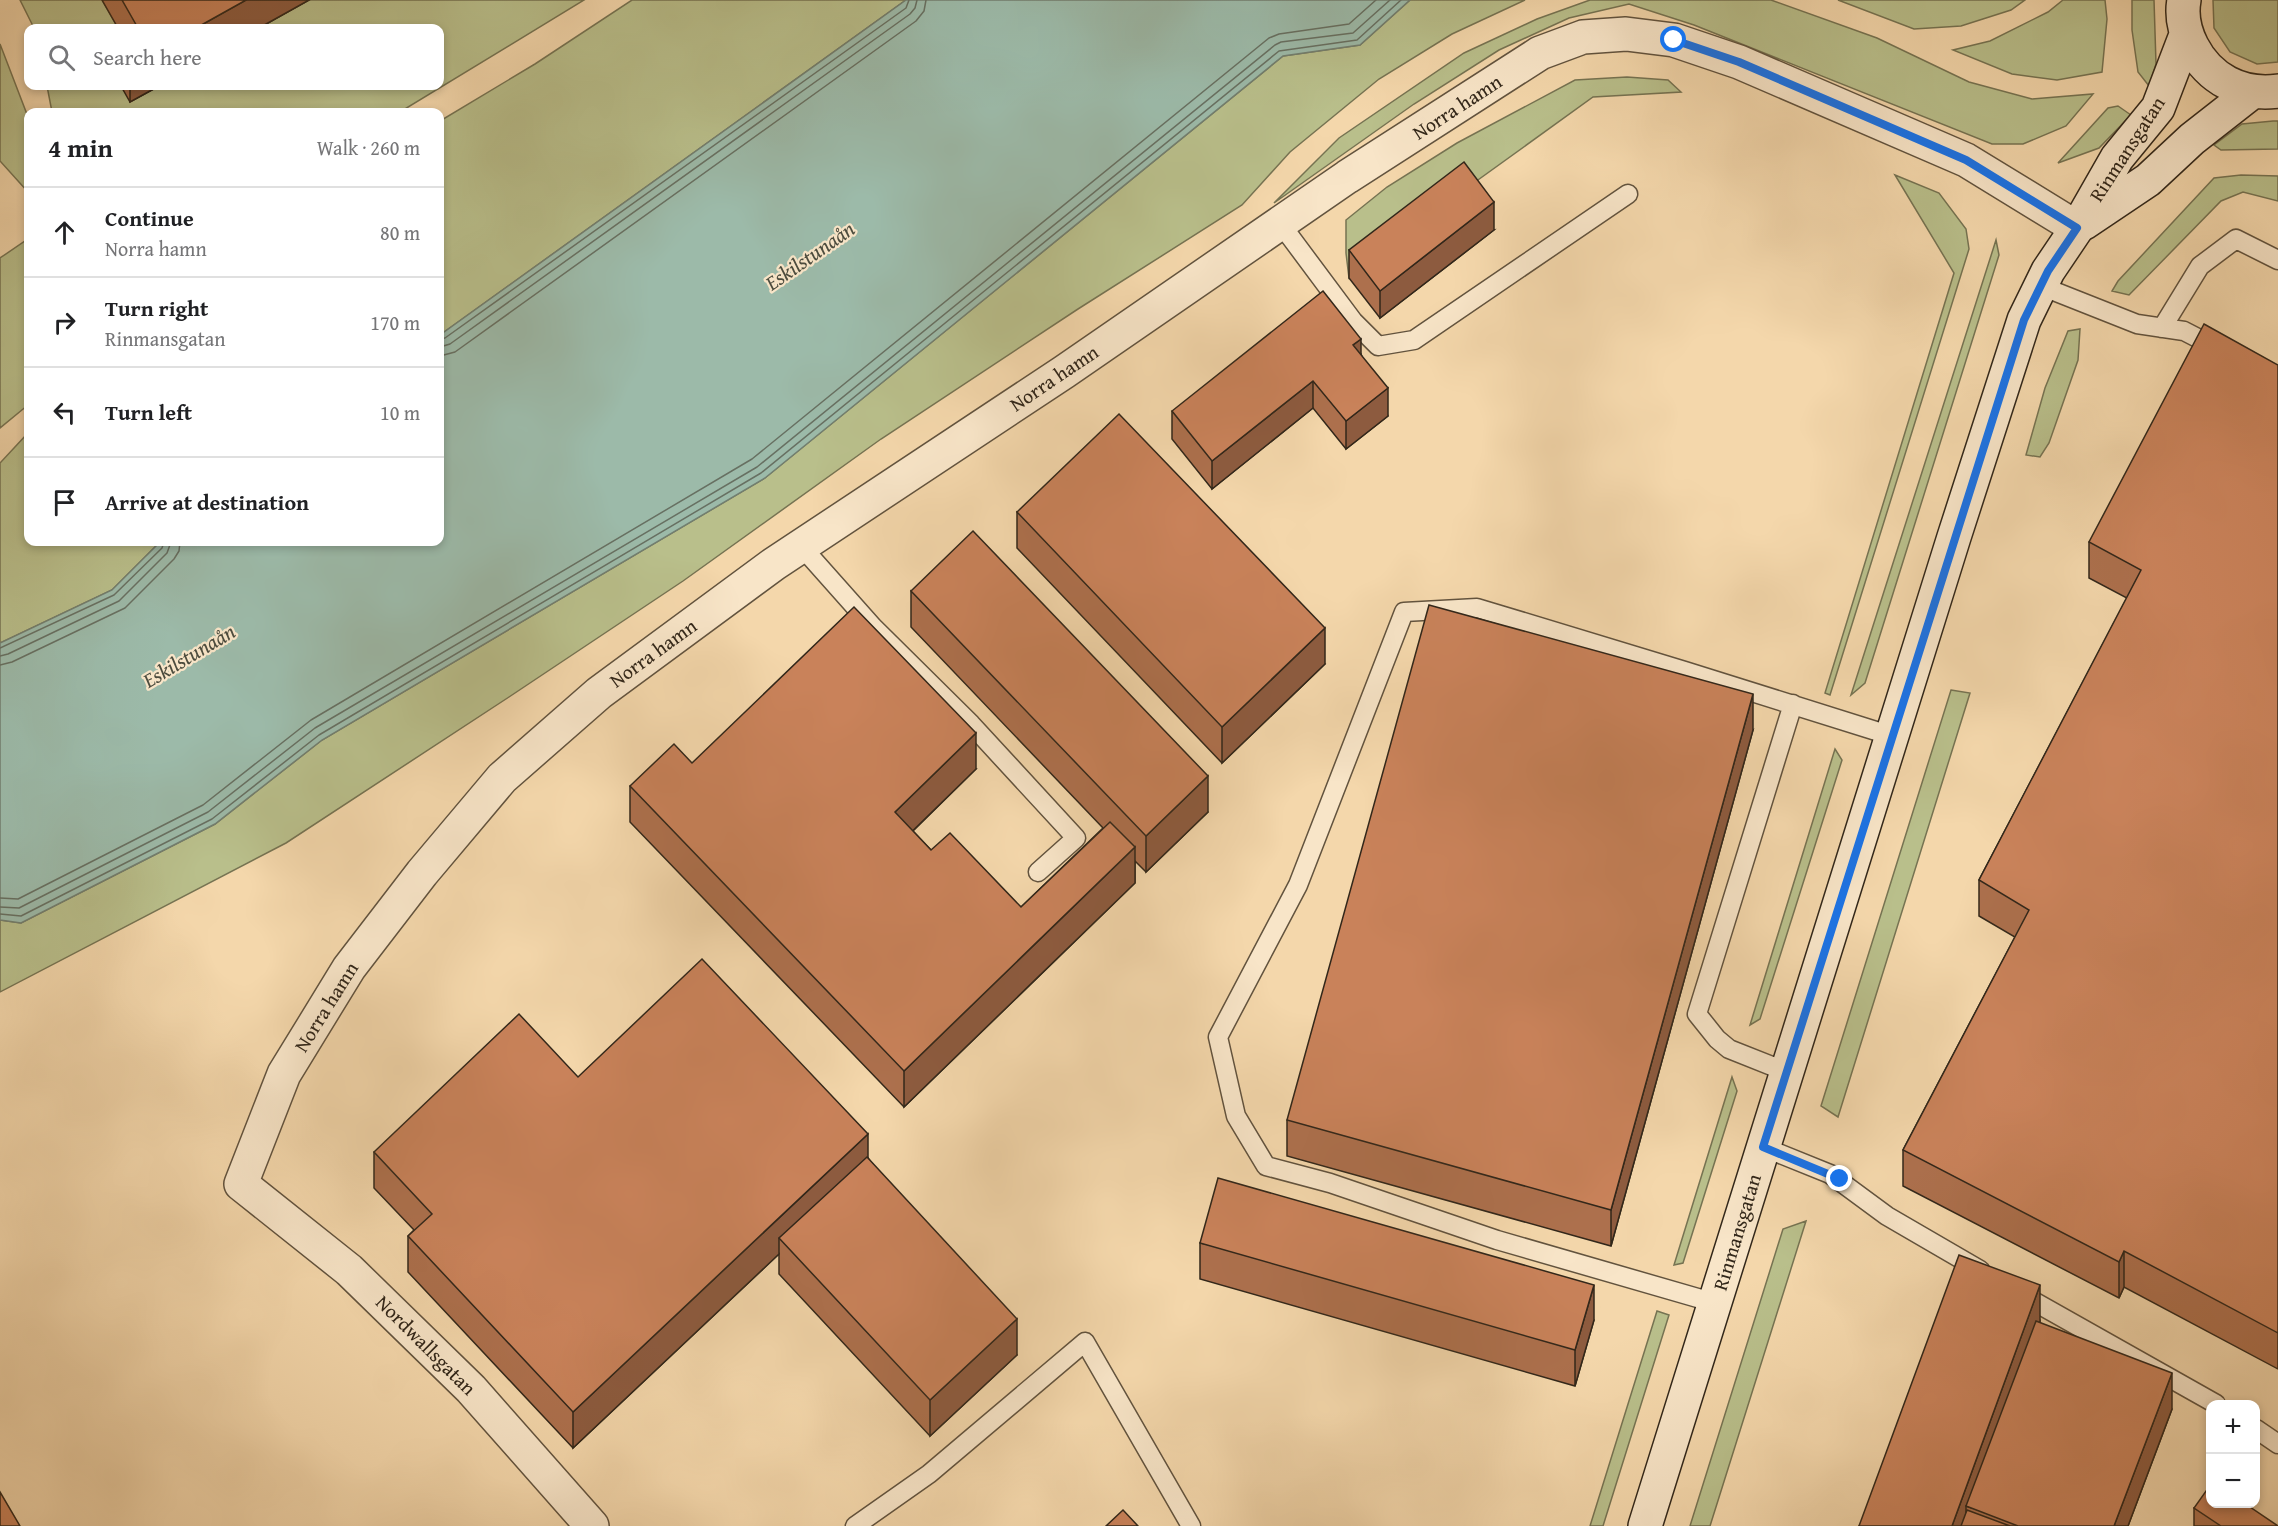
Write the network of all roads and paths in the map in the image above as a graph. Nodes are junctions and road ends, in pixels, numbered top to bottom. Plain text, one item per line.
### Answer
1 (2184, 10) edge
2 (2265, 91) edge
3 (1628, 194) dead end
4 (1280, 223) junction
5 (2077, 228) junction
6 (2278, 260) edge
7 (2041, 285) junction
8 (2162, 328) junction
9 (2236, 358) edge
10 (801, 546) junction
11 (1793, 704) junction
12 (1892, 736) junction
13 (1038, 872) dead end
14 (1787, 1072) junction
15 (1763, 1147) junction
16 (241, 1184) joint
17 (1715, 1303) junction
18 (2209, 1400) edge
19 (2260, 1432) edge
20 (2278, 1444) edge
21 (592, 1526) edge
22 (855, 1526) edge
23 (1191, 1526) edge
24 (1645, 1526) edge

1 - 2 street
1 - 5 street, Rinmansgatan
2 - 5 street, Rinmansgatan
3 - 4 lane
4 - 5 street, Norra hamn
4 - 10 street, Norra hamn
5 - 7 street, Rinmansgatan
6 - 8 lane
7 - 8 lane
7 - 12 street, Rinmansgatan
8 - 9 lane
10 - 13 lane
10 - 16 street, Norra hamn
11 - 12 lane
11 - 14 lane
11 - 17 lane
12 - 14 street, Rinmansgatan
14 - 15 street, Rinmansgatan
15 - 17 street, Rinmansgatan
15 - 18 lane
16 - 21 street, Nordwallsgatan
17 - 24 street, Rinmansgatan
19 - 20 lane
22 - 23 lane

